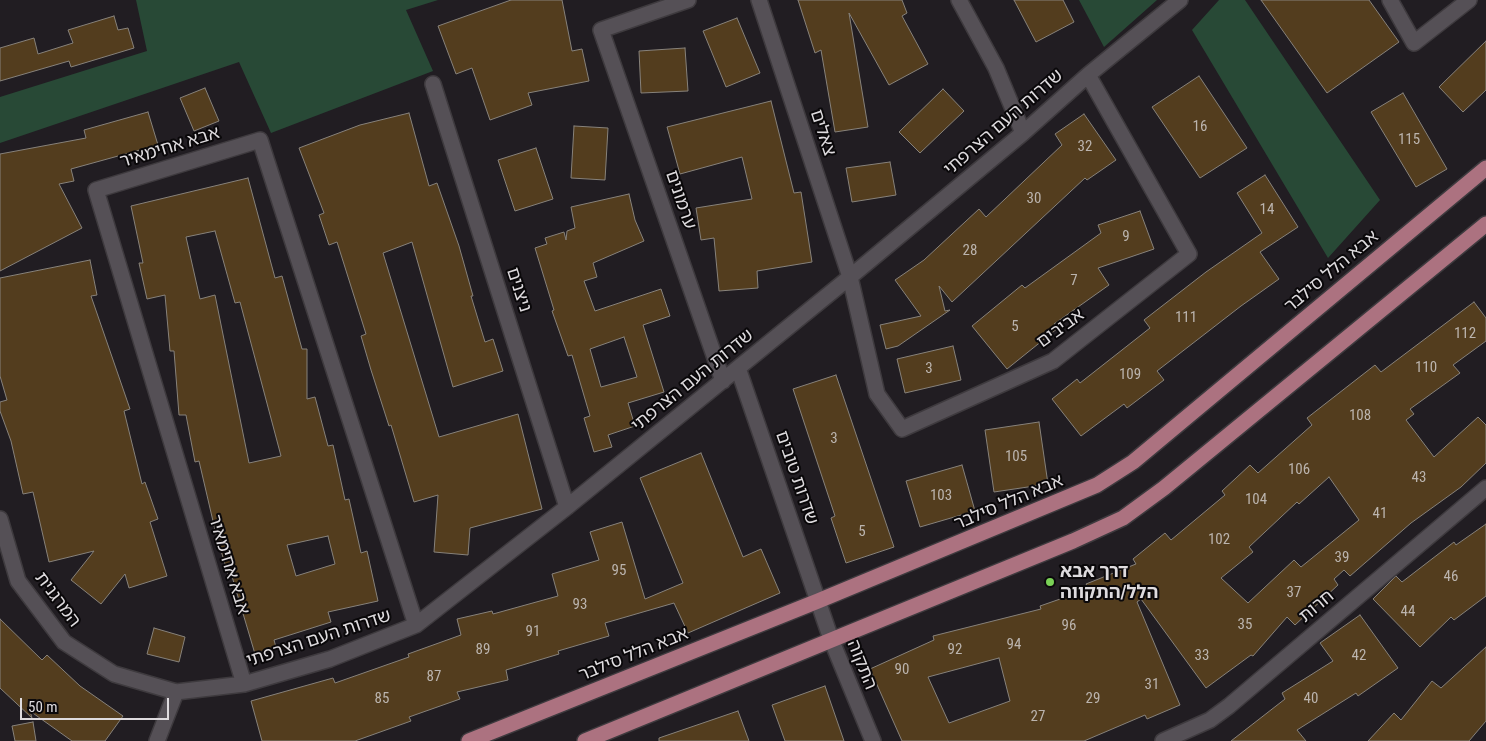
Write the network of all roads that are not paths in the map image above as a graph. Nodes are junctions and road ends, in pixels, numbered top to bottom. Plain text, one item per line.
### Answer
1 (688, 0) edge
2 (759, 0) edge
3 (959, 0) edge
4 (1180, 0) edge
5 (1390, 0) edge
6 (1469, 0) edge
7 (1088, 75) junction
8 (433, 84) dead end
9 (1023, 133) junction
10 (1486, 168) edge
11 (1486, 224) edge
12 (850, 277) junction
13 (738, 368) junction
14 (723, 381) junction
15 (1486, 488) edge
16 (567, 507) junction
17 (0, 519) edge
18 (818, 601) junction
19 (416, 626) junction
20 (831, 639) junction
21 (244, 684) junction
22 (176, 692) junction
23 (157, 741) edge
24 (469, 741) edge
25 (584, 741) edge
26 (873, 741) edge
27 (1163, 741) edge

1 - 14 street, ערמונים
2 - 12 street, צאלים
3 - 9 street
4 - 7 street, שדרות העם הצרפתי
5 - 6 street
7 - 9 street, שדרות העם הצרפתי
7 - 12 street, אביבים
8 - 16 street, ניצנים
9 - 12 street, שדרות העם הצרפתי
10 - 18 main road, אבא הלל סילבר
11 - 20 main road
12 - 13 street, שדרות העם הצרפתי
13 - 14 street, שדרות העם הצרפתי
13 - 18 street, שדרות טובים
14 - 16 street, שדרות העם הצרפתי
15 - 27 street, חרות
16 - 19 street, שדרות העם הצרפתי
17 - 22 street, המרגנית
18 - 20 street, התקוה
18 - 24 main road, אבא הלל סילבר
19 - 21 street, שדרות העם הצרפתי
19 - 21 street, אבא אחימאיר
20 - 25 main road
20 - 26 street, התקוה
21 - 22 street, שדרות העם הצרפתי
22 - 23 street

